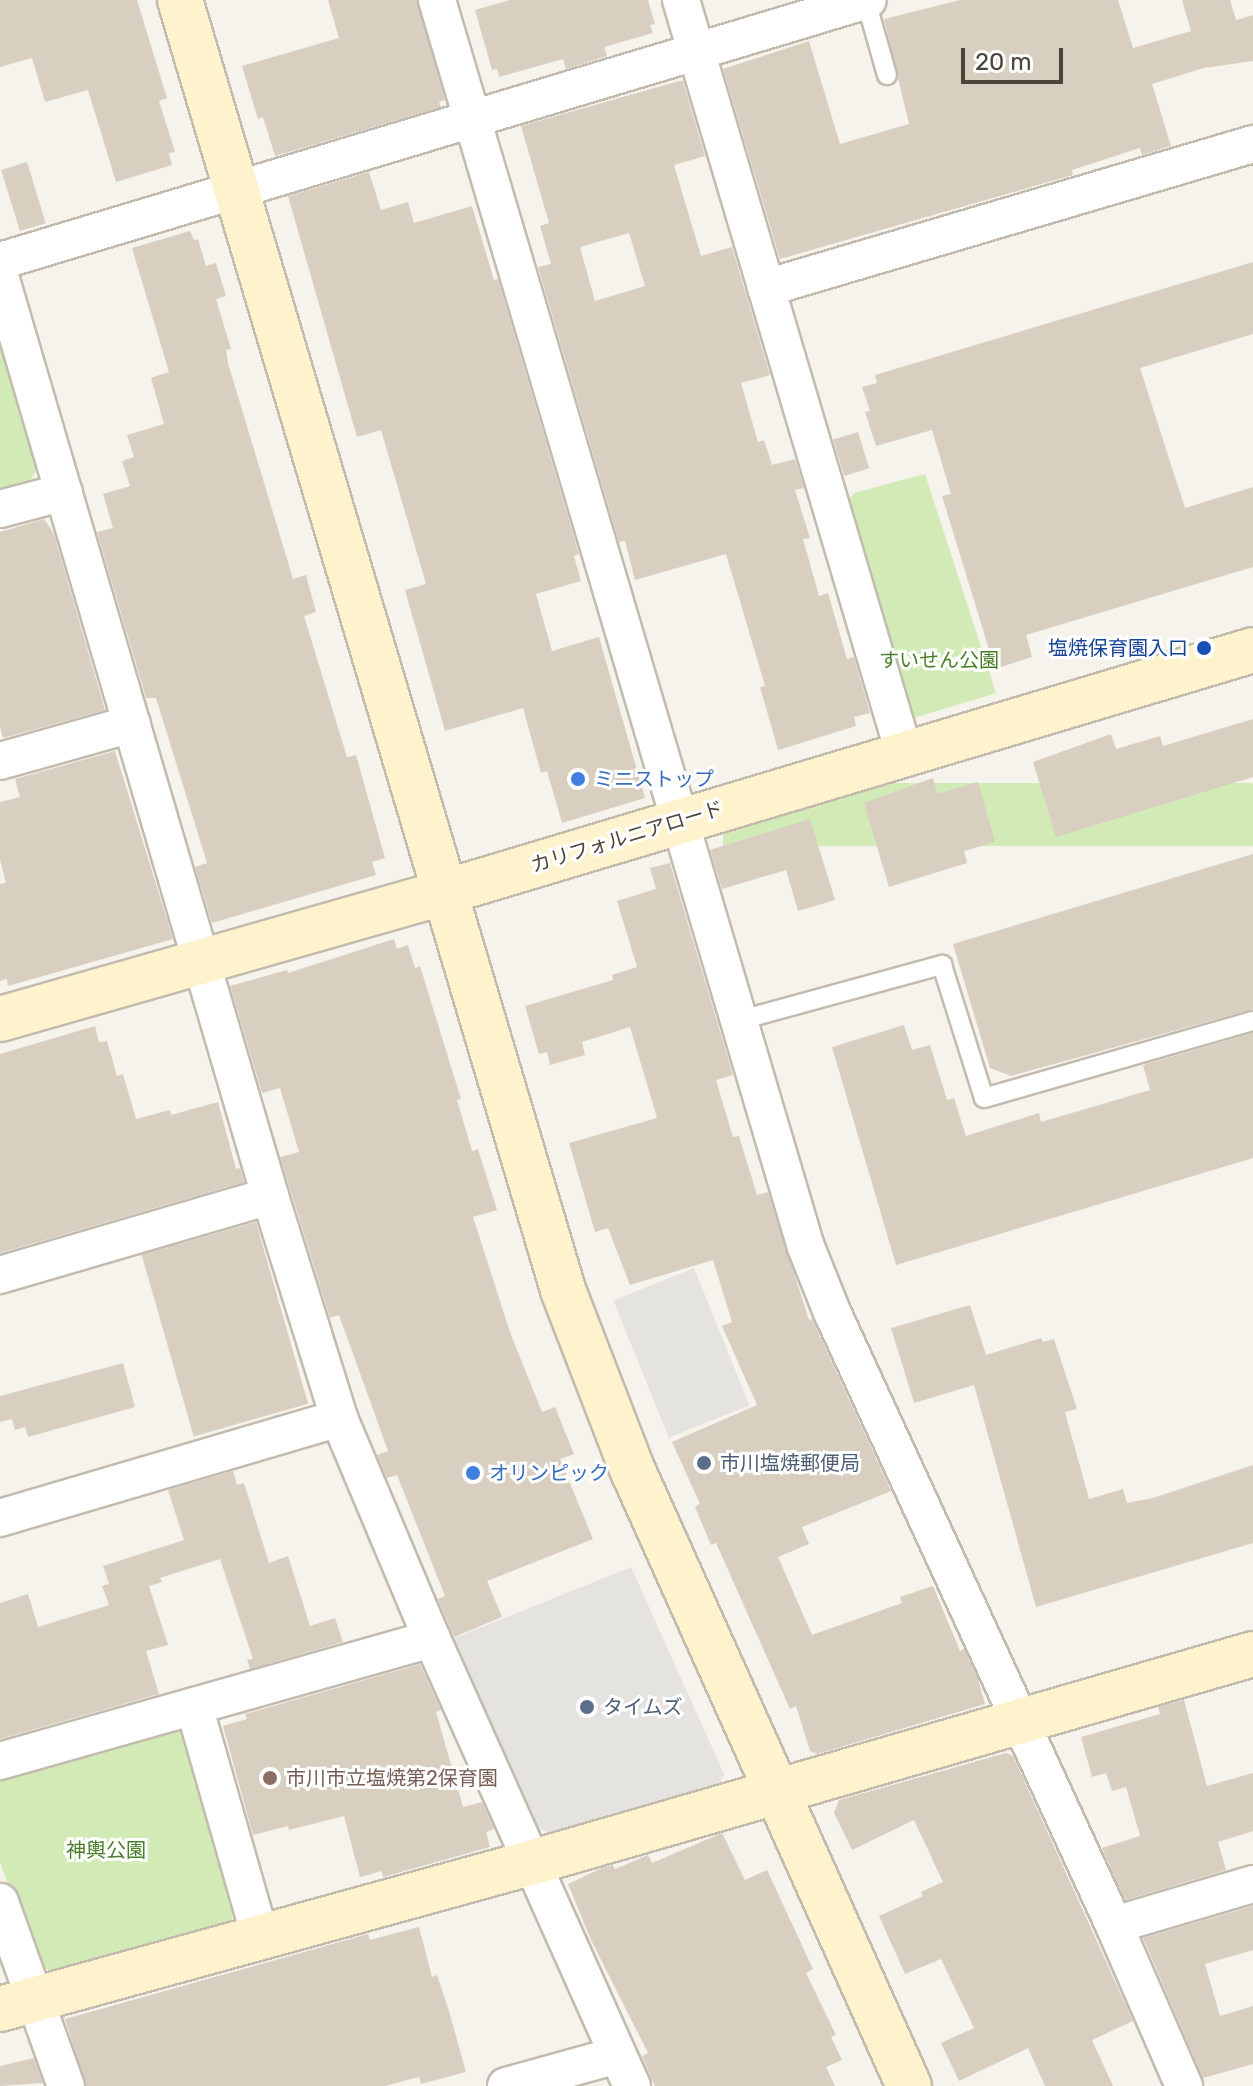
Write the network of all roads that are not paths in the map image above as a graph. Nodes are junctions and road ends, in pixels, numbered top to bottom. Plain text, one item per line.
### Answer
1 (180, 0) edge
2 (437, 0) edge
3 (681, 0) edge
4 (867, 0) edge
5 (696, 51) junction
6 (887, 75) dead end
7 (472, 119) junction
8 (1253, 144) edge
9 (236, 190) junction
10 (0, 261) edge
11 (0, 276) edge
12 (766, 288) junction
13 (64, 492) junction
14 (0, 509) edge
15 (1253, 650) edge
16 (132, 724) junction
17 (904, 753) junction
18 (0, 761) edge
19 (678, 821) junction
20 (445, 892) junction
21 (202, 963) junction
22 (0, 1019) edge
23 (737, 1021) junction
24 (1253, 1021) edge
25 (270, 1196) junction
26 (0, 1275) edge
27 (339, 1418) junction
28 (0, 1518) edge
29 (432, 1639) junction
30 (1253, 1654) edge
31 (194, 1706) junction
32 (1019, 1723) junction
33 (0, 1761) edge
34 (776, 1793) junction
35 (530, 1863) junction
36 (1253, 1884) edge
37 (0, 1902) edge
38 (1114, 1925) junction
39 (260, 1936) junction
40 (17, 2004) edge
41 (625, 2070) edge
42 (66, 2086) edge
43 (506, 2086) edge
44 (909, 2086) edge
45 (1184, 2086) edge

1 - 9 street
2 - 7 street
3 - 5 street
4 - 5 street
4 - 6 lane
5 - 7 street
5 - 12 street
7 - 9 street
7 - 19 street
8 - 12 street
9 - 10 street
9 - 20 street
11 - 13 street
12 - 17 street
13 - 14 street
13 - 16 street
15 - 17 street, カリフォルニアロード
16 - 18 street
16 - 21 street
17 - 19 street, カリフォルニアロード
19 - 20 street, カリフォルニアロード
19 - 23 street
20 - 21 street, カリフォルニアロード
20 - 34 street
21 - 22 street, カリフォルニアロード
21 - 25 street
23 - 24 lane
23 - 32 street
25 - 26 street
25 - 27 street
27 - 28 street
27 - 29 street
29 - 31 street
29 - 35 street
30 - 32 street
31 - 33 street
31 - 39 street
32 - 34 street
32 - 38 street
34 - 35 street
34 - 44 street
35 - 39 street
35 - 41 street
36 - 38 street
37 - 40 street
38 - 45 street
39 - 40 street
40 - 42 street
41 - 43 street

